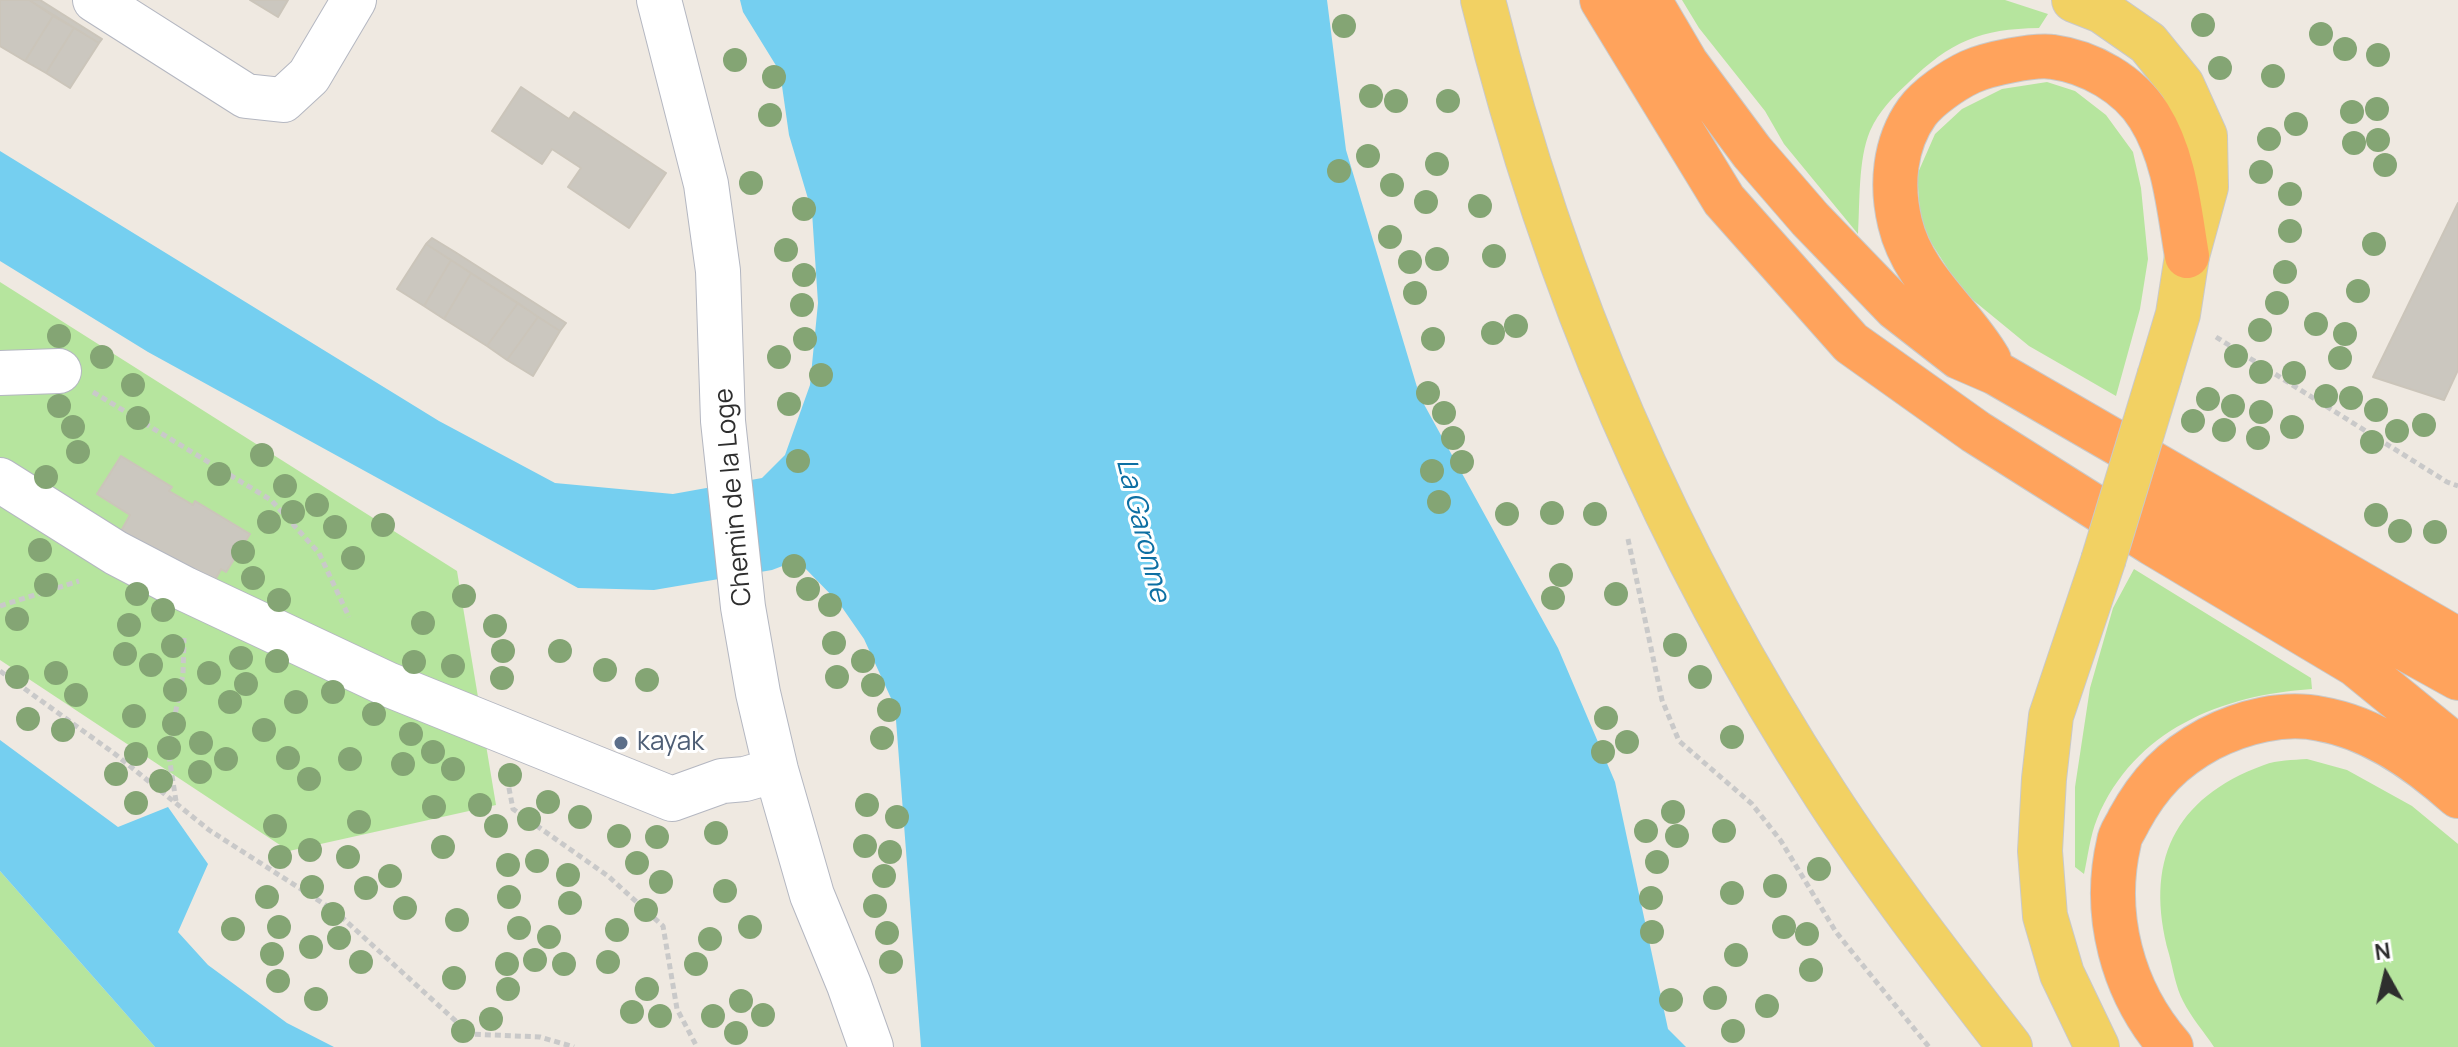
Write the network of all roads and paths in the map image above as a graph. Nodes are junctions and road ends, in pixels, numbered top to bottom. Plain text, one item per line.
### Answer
1 (95, 0) edge
2 (354, 0) edge
3 (659, 0) edge
4 (683, 0) edge
5 (1483, 0) edge
6 (1602, 0) edge
7 (1649, 0) edge
8 (2074, 0) edge
9 (2187, 256) junction
10 (2178, 314) junction
11 (1851, 343) junction
12 (59, 371) joint
13 (0, 373) edge
14 (1996, 373) junction
15 (735, 420) junction
16 (0, 480) edge
17 (2458, 486) edge
18 (116, 553) junction
19 (2350, 576) junction
20 (185, 589) junction
21 (0, 606) edge
22 (754, 606) junction
23 (2458, 608) edge
24 (355, 626) dead end
25 (2458, 640) edge
26 (0, 671) edge
27 (2458, 678) edge
28 (498, 730) junction
29 (2458, 748) edge
30 (776, 770) junction
31 (2458, 796) edge
32 (176, 803) junction
33 (849, 985) junction
34 (574, 1047) edge
35 (697, 1047) edge
36 (871, 1047) edge
37 (2010, 1047) edge
38 (2097, 1047) edge
39 (2171, 1047) edge

1 - 2 street
3 - 15 street, Chemin de la Loge
4 - 15 street, Chemin de la Loge
5 - 37 main road
6 - 11 highway
7 - 14 highway
8 - 9 main road
9 - 10 main road
9 - 14 highway
10 - 17 path
10 - 38 main road, bridge
11 - 27 highway
11 - 29 highway
12 - 13 street
12 - 24 path
14 - 19 highway
15 - 22 street, Chemin de la Loge
16 - 18 street
18 - 20 street
18 - 21 path
19 - 23 highway
19 - 25 highway
20 - 28 street
20 - 32 path
22 - 30 street, Chemin de la Loge
22 - 33 street, Chemin de la Loge
26 - 32 path
28 - 30 street
28 - 35 path
30 - 33 street, Chemin de la Loge
31 - 39 highway
32 - 34 path
33 - 36 street, Chemin de la Loge

